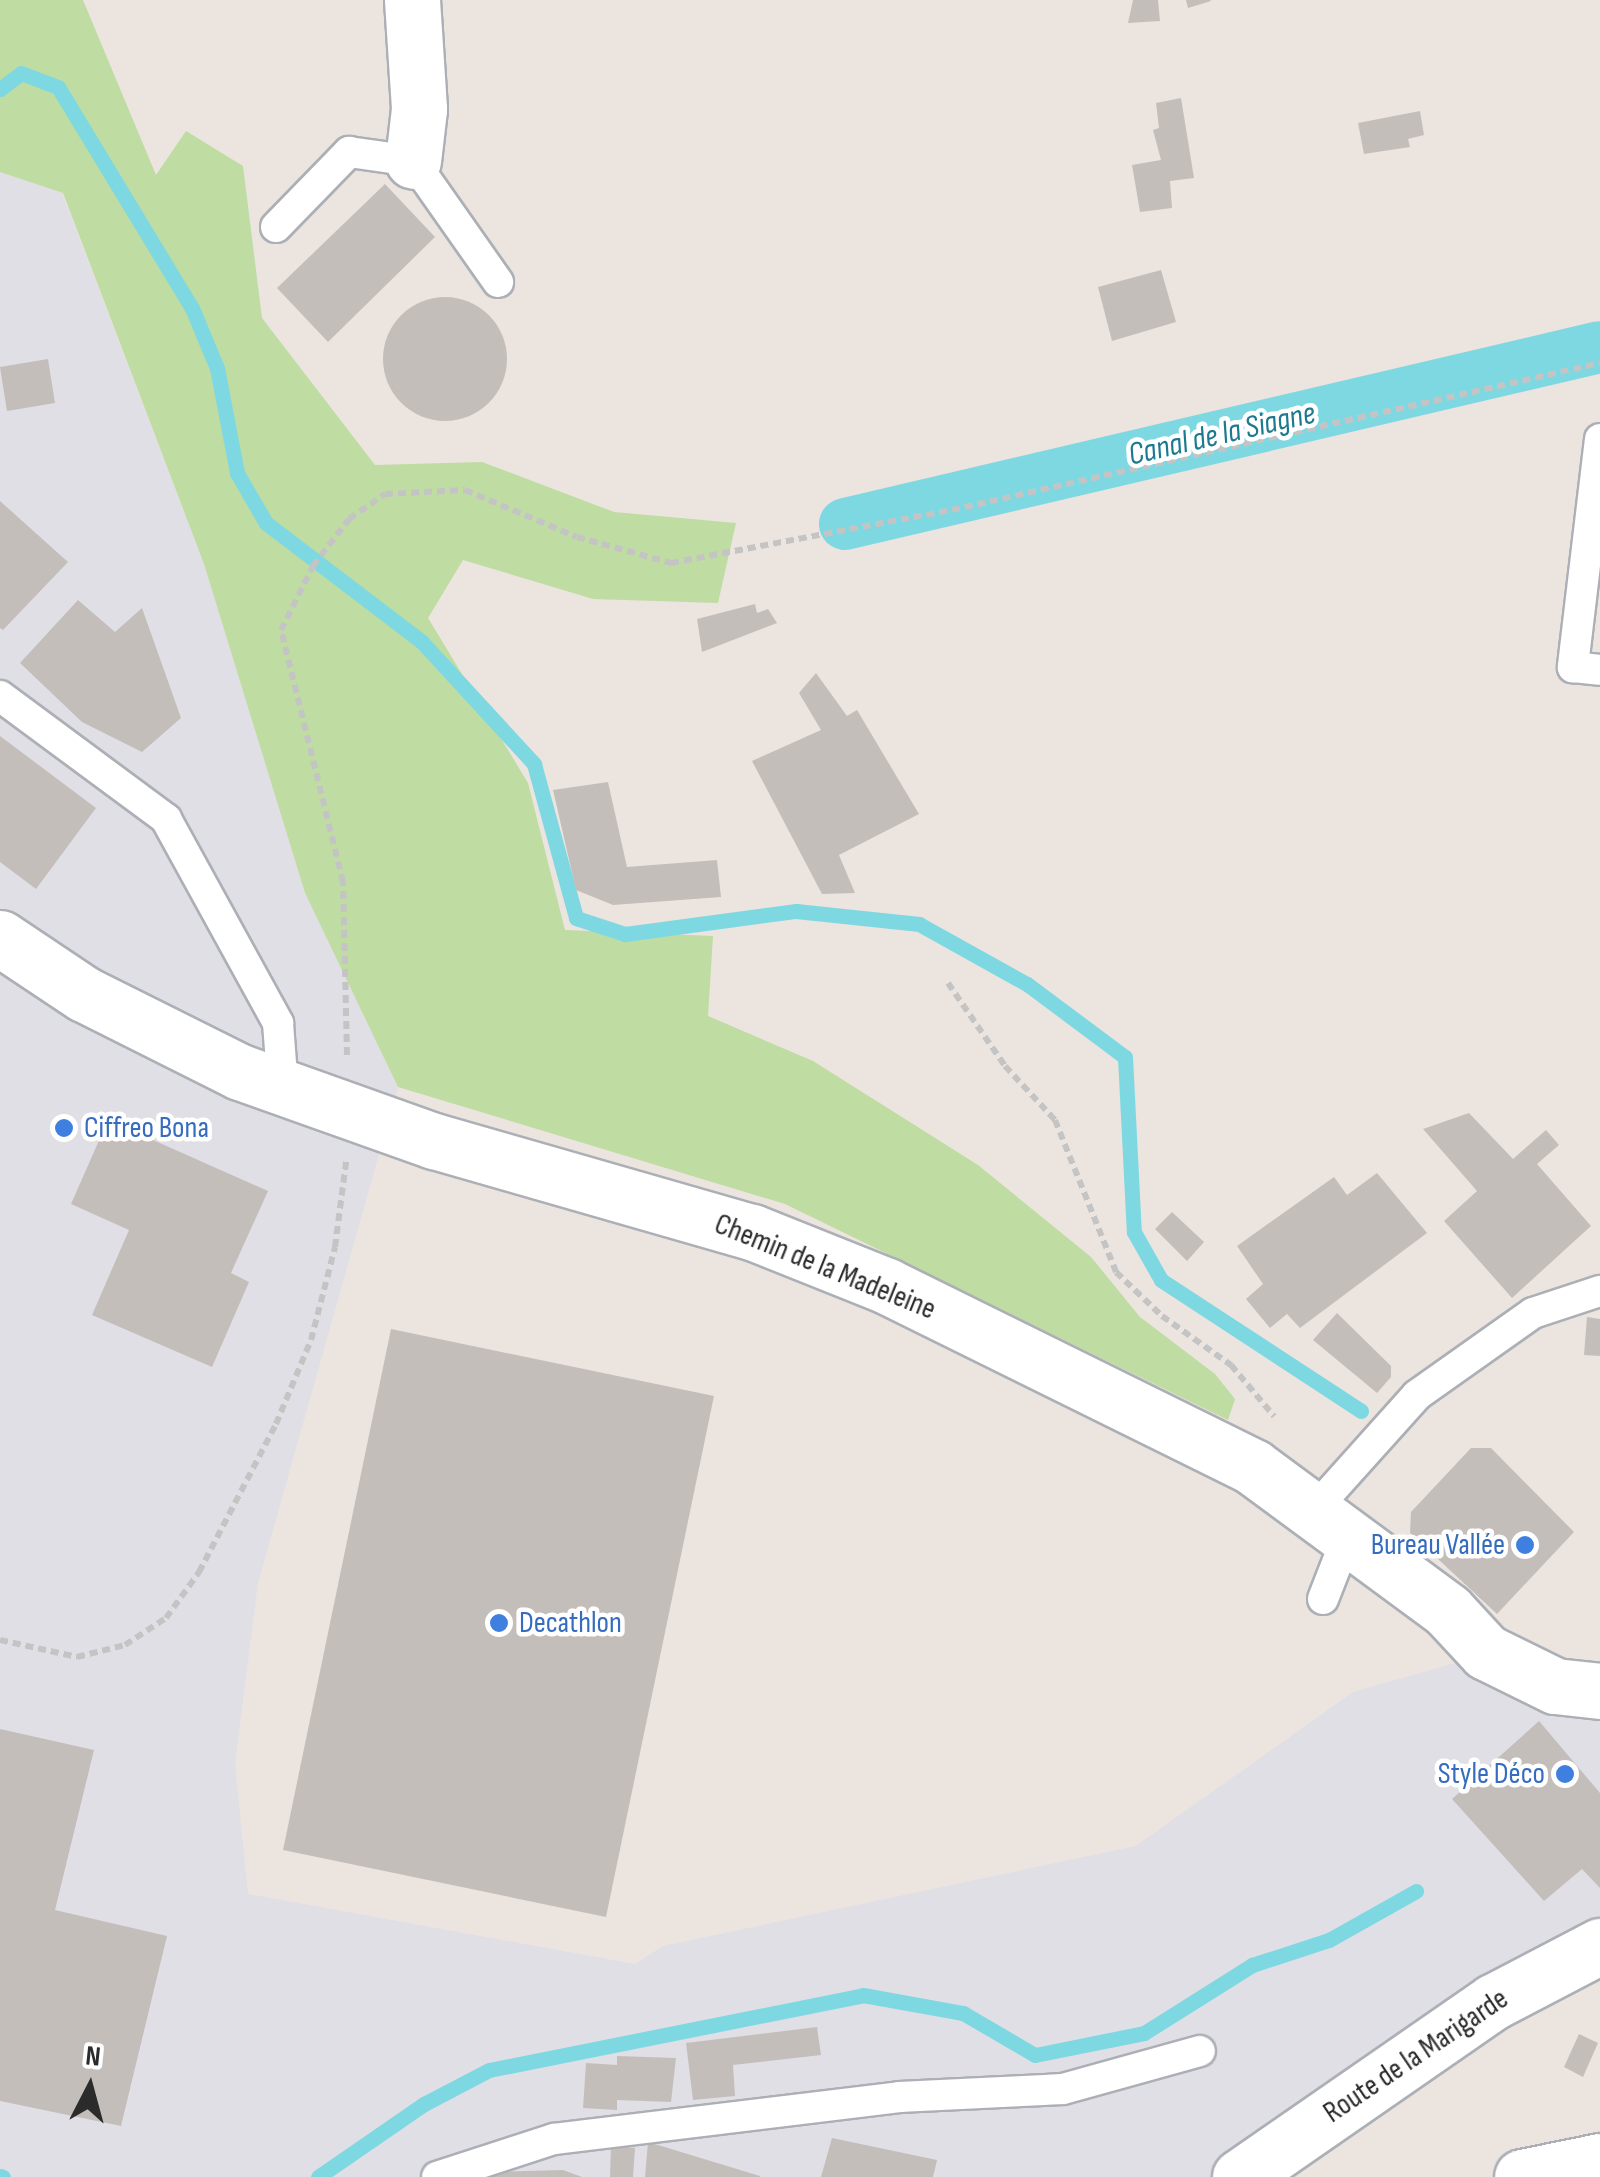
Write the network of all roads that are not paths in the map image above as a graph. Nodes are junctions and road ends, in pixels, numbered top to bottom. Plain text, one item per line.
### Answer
1 (412, 0) edge
2 (413, 161) junction
3 (276, 227) dead end
4 (498, 282) dead end
5 (1600, 439) edge
6 (1600, 670) edge
7 (0, 696) edge
8 (0, 938) edge
9 (284, 1089) junction
10 (1600, 1291) edge
11 (1330, 1523) junction
12 (1324, 1599) dead end
13 (1600, 1691) edge
14 (1600, 1946) edge
15 (1200, 2051) dead end
16 (1600, 2162) edge
17 (437, 2177) edge
18 (1240, 2177) edge
19 (1522, 2177) edge

1 - 2 street
2 - 3 lane
2 - 4 lane
5 - 6 lane
7 - 9 lane
8 - 9 street, Chemin de la Madeleine
9 - 11 street, Chemin de la Madeleine
10 - 11 lane
11 - 12 lane
11 - 13 street, Chemin de la Madeleine
14 - 18 street, Route de la Marigarde
15 - 17 lane
16 - 19 street

